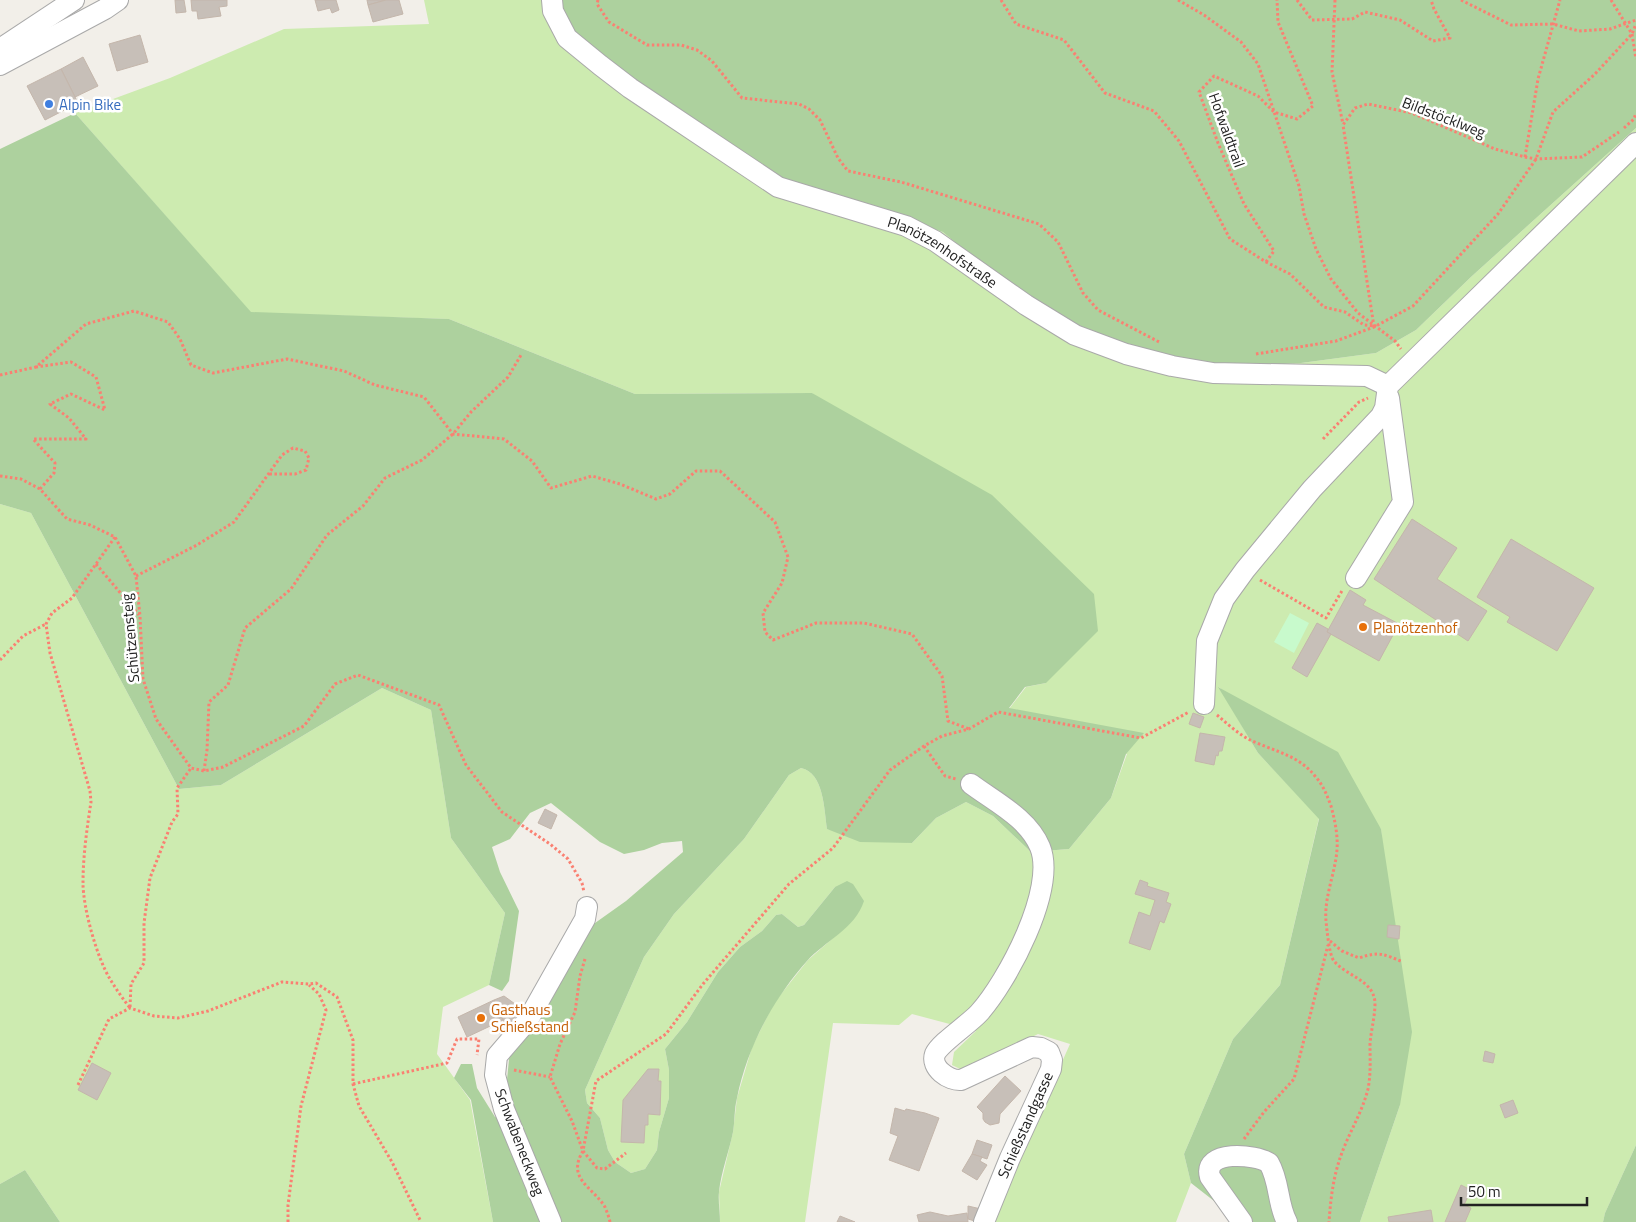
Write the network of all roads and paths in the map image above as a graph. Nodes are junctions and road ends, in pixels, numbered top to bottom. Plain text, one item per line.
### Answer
1 (74, 0) edge
2 (118, 0) edge
3 (552, 0) edge
4 (598, 0) edge
5 (1001, 0) edge
6 (1178, 0) edge
7 (1277, 0) edge
8 (1297, 0) edge
9 (1335, 0) edge
10 (1431, 0) edge
11 (1461, 0) edge
12 (1560, 0) edge
13 (1611, 0) edge
14 (1334, 20) junction
15 (1636, 20) edge
16 (1626, 23) junction
17 (1553, 24) junction
18 (1636, 24) edge
19 (1632, 34) junction
20 (0, 49) edge
21 (1636, 59) edge
22 (0, 65) edge
23 (1274, 112) junction
24 (1636, 113) edge
25 (1343, 125) junction
26 (1636, 143) edge
27 (1525, 157) junction
28 (1536, 158) junction
29 (1266, 262) junction
30 (1374, 327) junction
31 (1165, 345) dead end
32 (521, 355) dead end
33 (1253, 355) dead end
34 (1412, 363) junction
35 (36, 366) junction
36 (0, 375) edge
37 (1388, 386) junction
38 (453, 434) junction
39 (1323, 439) dead end
40 (269, 474) junction
41 (0, 476) edge
42 (40, 489) junction
43 (115, 537) junction
44 (96, 564) junction
45 (136, 576) junction
46 (1356, 578) joint
47 (1271, 586) dead end
48 (140, 616) junction
49 (46, 624) junction
50 (0, 660) edge
51 (1204, 704) junction
52 (969, 729) junction
53 (924, 746) junction
54 (191, 768) junction
55 (204, 771) junction
56 (971, 784) joint
57 (587, 907) joint
58 (1329, 940) junction
59 (587, 952) dead end
60 (1403, 962) dead end
61 (309, 984) junction
62 (130, 1008) junction
63 (477, 1057) dead end
64 (496, 1067) junction
65 (550, 1076) junction
66 (353, 1084) junction
67 (78, 1085) dead end
68 (582, 1151) junction
69 (626, 1153) dead end
70 (1232, 1156) junction
71 (288, 1222) edge
72 (421, 1222) edge
73 (551, 1222) edge
74 (610, 1222) edge
75 (984, 1222) edge
76 (1242, 1222) edge
77 (1287, 1222) edge
78 (1329, 1222) edge

1 - 20 street
2 - 22 street
3 - 37 street, Planötzenhofstraße
4 - 31 path
5 - 29 path
6 - 23 path
7 - 23 path, Hofwaldtrail
8 - 14 path
9 - 14 path
10 - 14 path
11 - 17 path
12 - 17 path
13 - 16 path
14 - 25 path
15 - 16 path
16 - 17 path
16 - 19 path
17 - 27 path
18 - 19 path
19 - 21 path
19 - 28 path
23 - 29 path, Hofwaldtrail
23 - 30 path
24 - 28 path, Bildstöcklweg
25 - 27 path, Bildstöcklweg
25 - 30 path
26 - 34 street
27 - 28 path, Bildstöcklweg
28 - 30 path
29 - 30 path
30 - 33 path
30 - 34 path
32 - 38 path
34 - 37 street
35 - 36 path
35 - 38 path
35 - 42 path
37 - 39 path
37 - 46 street
37 - 51 street
38 - 52 path
38 - 55 path
40 - 40 path
40 - 45 path
41 - 42 path
42 - 43 path
43 - 44 path
43 - 45 path, Schützensteig
44 - 48 path
44 - 49 path
45 - 48 path, Schützensteig
46 - 47 path
48 - 54 path, Schützensteig
49 - 50 path
49 - 62 path
51 - 52 path
51 - 58 path
52 - 53 path
53 - 56 path
53 - 68 path
54 - 55 path
54 - 62 path
55 - 57 path
56 - 75 street, Schießstandgasse
57 - 64 street, Schwabeneckweg
58 - 60 path
58 - 70 path
58 - 78 path
59 - 65 path
61 - 62 path
61 - 66 path
61 - 71 path
62 - 67 path
63 - 66 path
64 - 65 path
64 - 73 street, Schwabeneckweg
65 - 68 path
66 - 72 path
68 - 69 path
68 - 74 path
70 - 76 street
70 - 77 street

